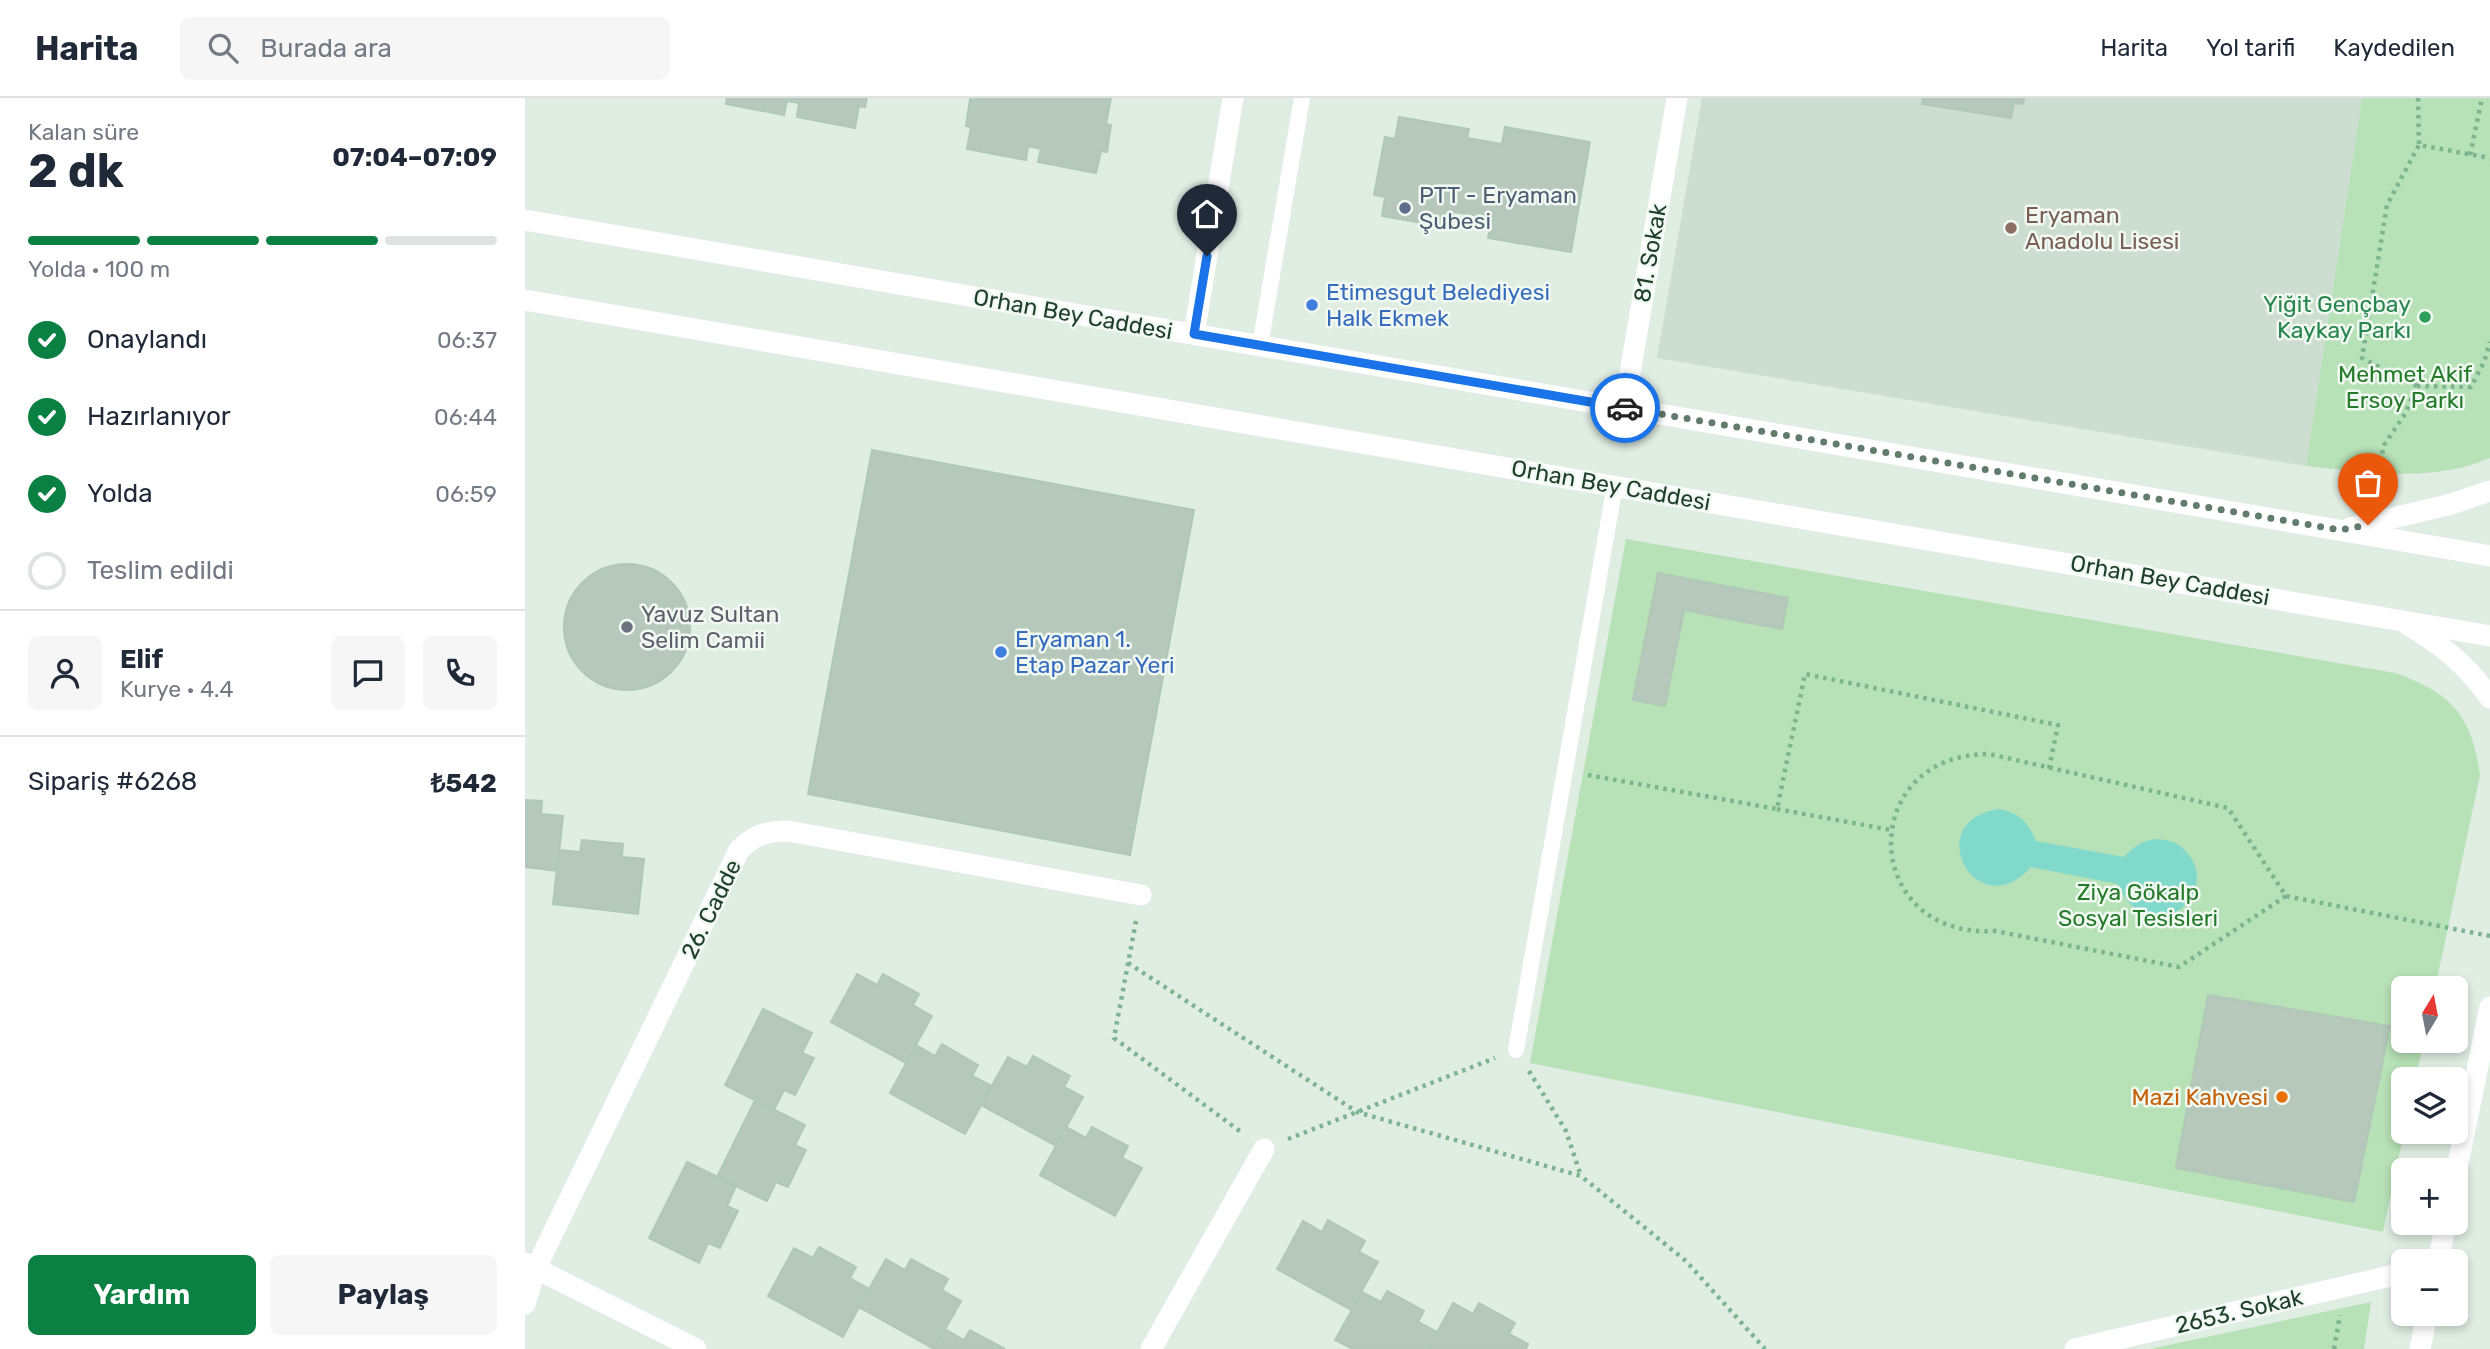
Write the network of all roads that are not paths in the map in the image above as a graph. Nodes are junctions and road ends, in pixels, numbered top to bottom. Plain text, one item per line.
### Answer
1 (1233, 98) edge
2 (1302, 98) edge
3 (1677, 98) edge
4 (525, 220) edge
5 (525, 300) edge
6 (1194, 334) junction
7 (1260, 346) junction
8 (1624, 408) junction
9 (1615, 485) junction
10 (2490, 491) edge
11 (2340, 530) junction
12 (2490, 556) edge
13 (2397, 619) junction
14 (2490, 635) edge
15 (2490, 698) edge
16 (1141, 895) road end
17 (2490, 1007) edge
18 (1516, 1050) road end
19 (1264, 1149) road end
20 (2459, 1158) edge
21 (530, 1266) edge
22 (2391, 1276) edge
23 (525, 1304) edge
24 (2425, 1326) edge
25 (696, 1349) edge
26 (1151, 1349) edge
27 (2075, 1349) edge
28 (2420, 1349) edge

1 - 6 main road
2 - 7 lane
3 - 8 main road, 81. Sokak
4 - 6 main road, Orhan Bey Caddesi
5 - 9 main road, Orhan Bey Caddesi
6 - 7 main road, Orhan Bey Caddesi
7 - 8 main road, Orhan Bey Caddesi
8 - 11 main road, Orhan Bey Caddesi
9 - 13 main road, Orhan Bey Caddesi
9 - 18 lane
10 - 11 main road
11 - 12 main road, Orhan Bey Caddesi
13 - 14 main road, Orhan Bey Caddesi
13 - 15 main road
16 - 21 main road, 26. Cadde
17 - 20 main road
19 - 26 main road
21 - 23 main road, 26. Cadde
21 - 25 main road
22 - 27 main road, 2653. Sokak
24 - 28 main road

